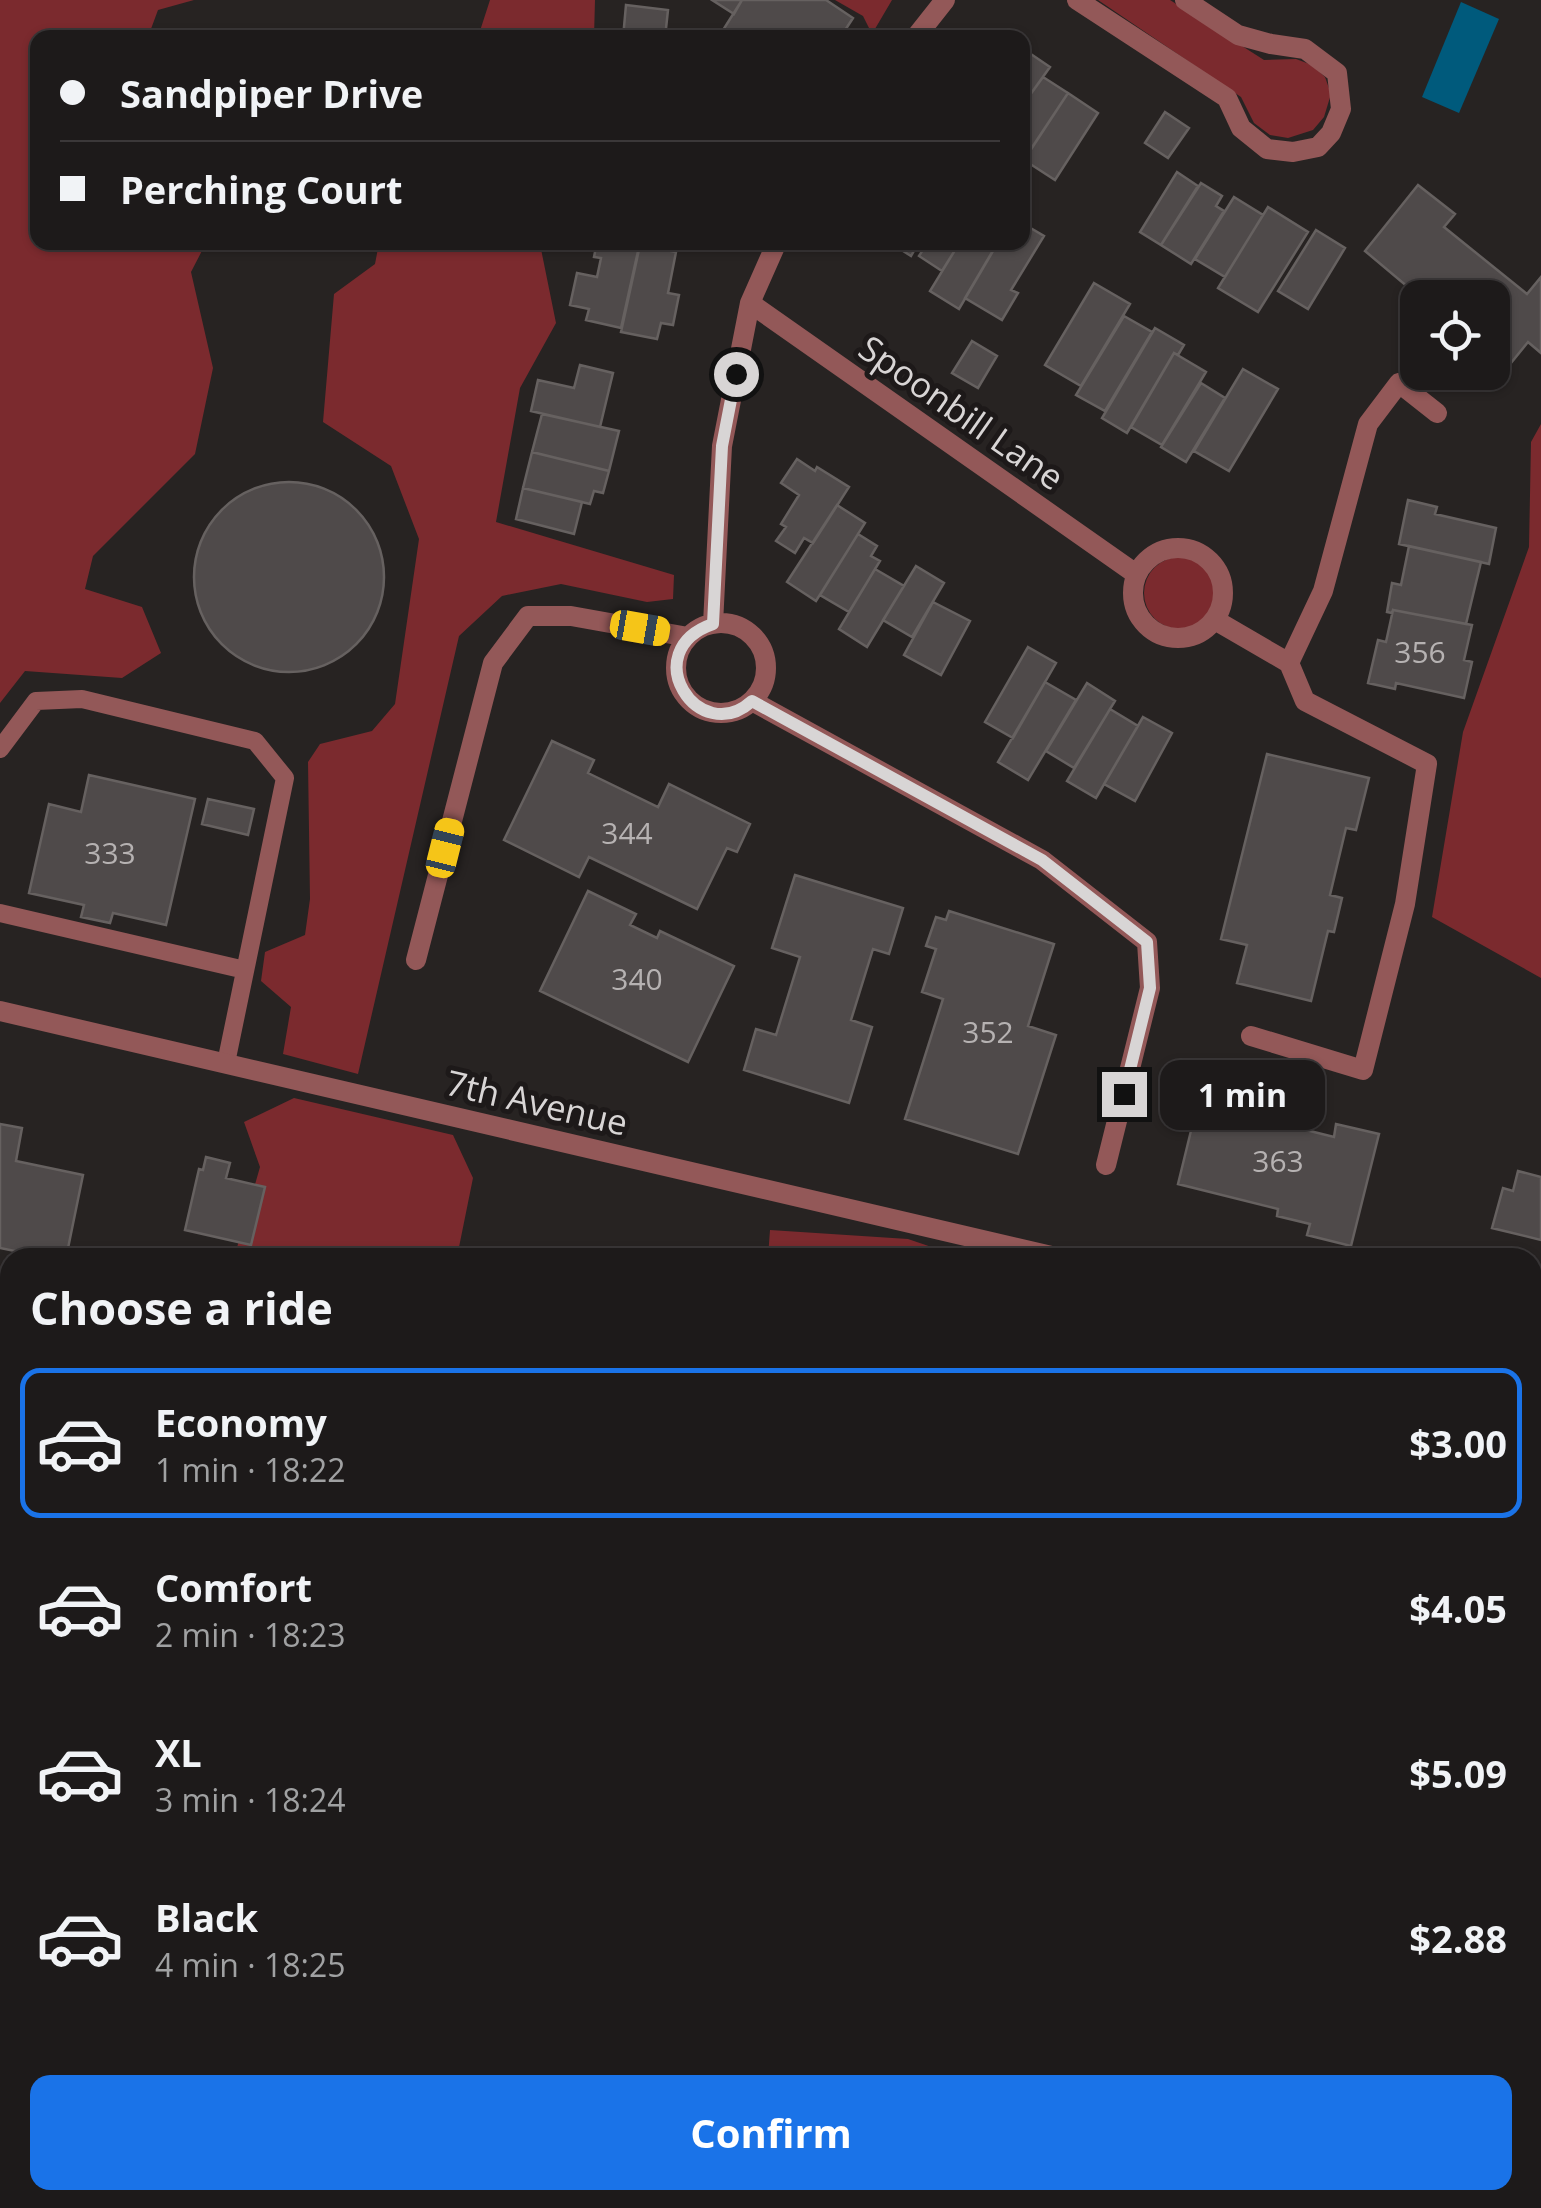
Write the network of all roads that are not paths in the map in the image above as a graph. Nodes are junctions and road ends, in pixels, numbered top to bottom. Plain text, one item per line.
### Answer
1 (945, 0) edge
2 (1077, 0) edge
3 (1184, 0) edge
4 (921, 30) edge
5 (774, 250) edge
6 (750, 303) junction
7 (1437, 412) dead end
8 (1136, 574) junction
9 (1215, 620) junction
10 (713, 624) junction
11 (688, 637) junction
12 (1290, 663) junction
13 (752, 701) junction
14 (0, 748) edge
15 (0, 913) edge
16 (416, 960) dead end
17 (245, 970) junction
18 (0, 1010) edge
19 (1252, 1036) dead end
20 (226, 1063) junction
21 (1106, 1165) dead end
22 (1017, 1248) edge

1 - 4 street
2 - 3 street
5 - 6 street
6 - 8 street, Spoonbill Lane
6 - 10 street
7 - 12 street
8 - 9 street
8 - 9 street
9 - 12 street
10 - 11 street
10 - 13 street
11 - 13 street
11 - 16 street
12 - 19 street
13 - 21 street
14 - 17 lane
15 - 17 lane
17 - 20 lane
18 - 20 street, 7th Avenue
20 - 22 street, 7th Avenue

